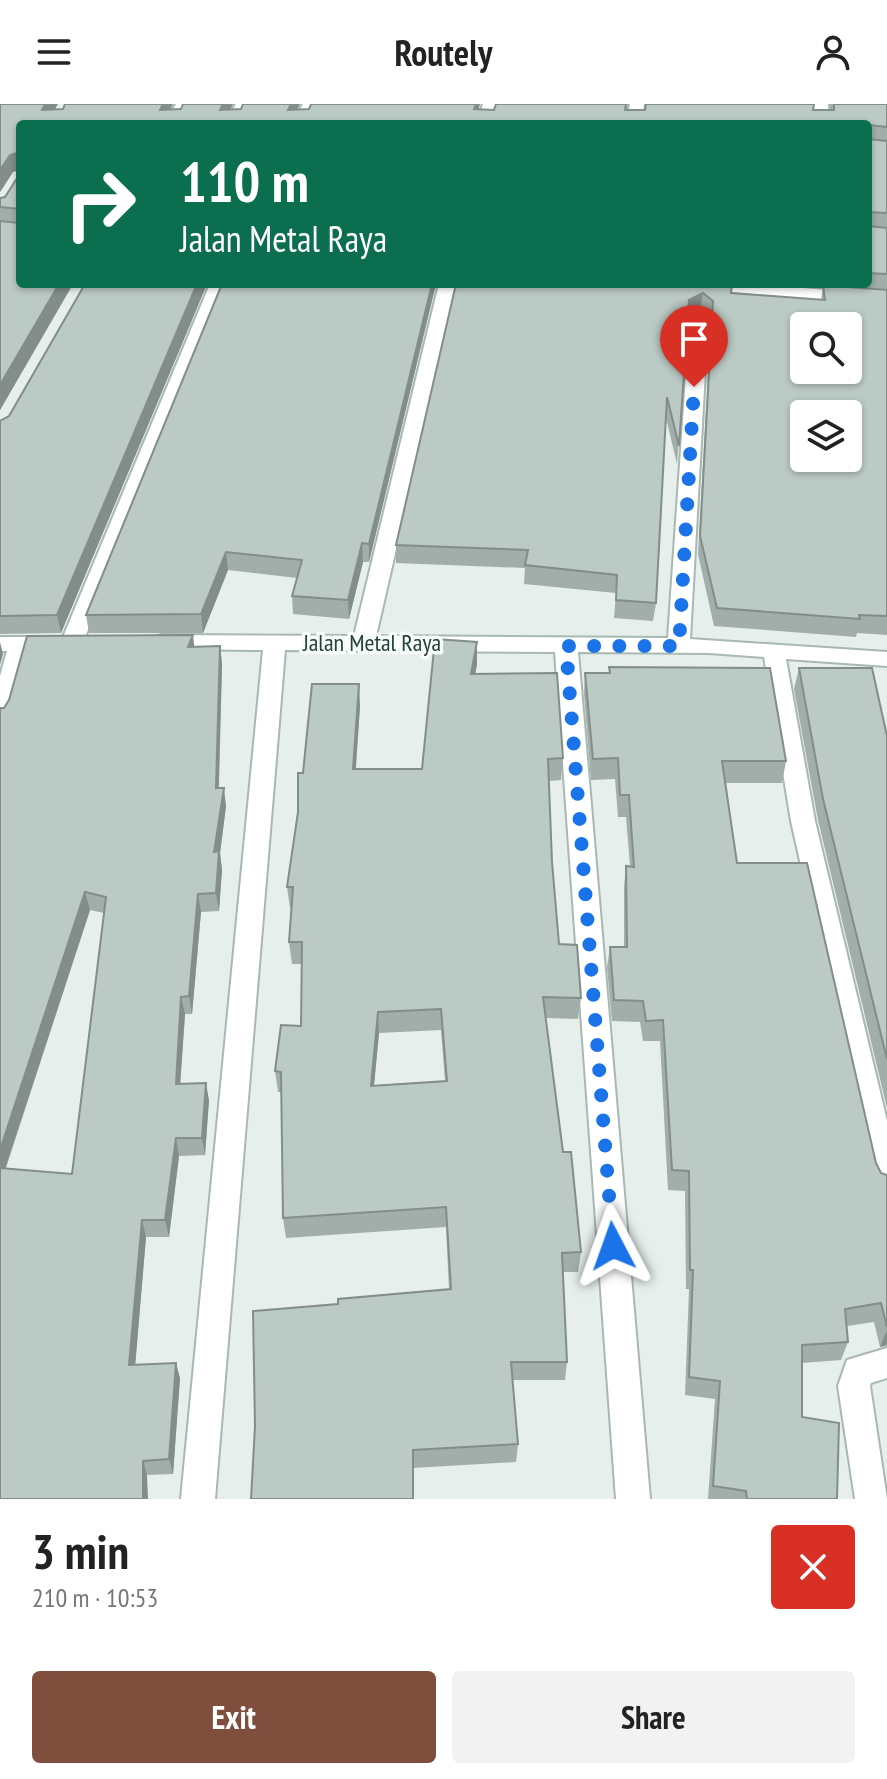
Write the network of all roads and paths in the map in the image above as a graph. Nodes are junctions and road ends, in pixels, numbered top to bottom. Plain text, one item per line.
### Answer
1 (217, 288) edge
2 (447, 288) edge
3 (713, 288) edge
4 (887, 300) edge
5 (699, 318) dead end
6 (135, 642) edge
7 (364, 642) junction
8 (275, 643) junction
9 (10, 644) edge
10 (566, 646) junction
11 (679, 646) junction
12 (774, 651) junction
13 (887, 659) edge
14 (0, 717) edge
15 (887, 1182) edge
16 (887, 1363) edge
17 (198, 1499) edge
18 (633, 1499) edge
19 (872, 1499) edge

1 - 9 street
2 - 7 street
3 - 4 street
5 - 11 street
6 - 8 street, Jalan Metal Raya
7 - 8 street, Jalan Metal Raya
7 - 10 street, Jalan Metal Raya
8 - 17 street
9 - 14 street
10 - 11 street, Jalan Metal Raya
10 - 18 street
11 - 12 street, Jalan Metal Raya
12 - 13 street, Jalan Metal Raya
12 - 15 street
16 - 19 street

